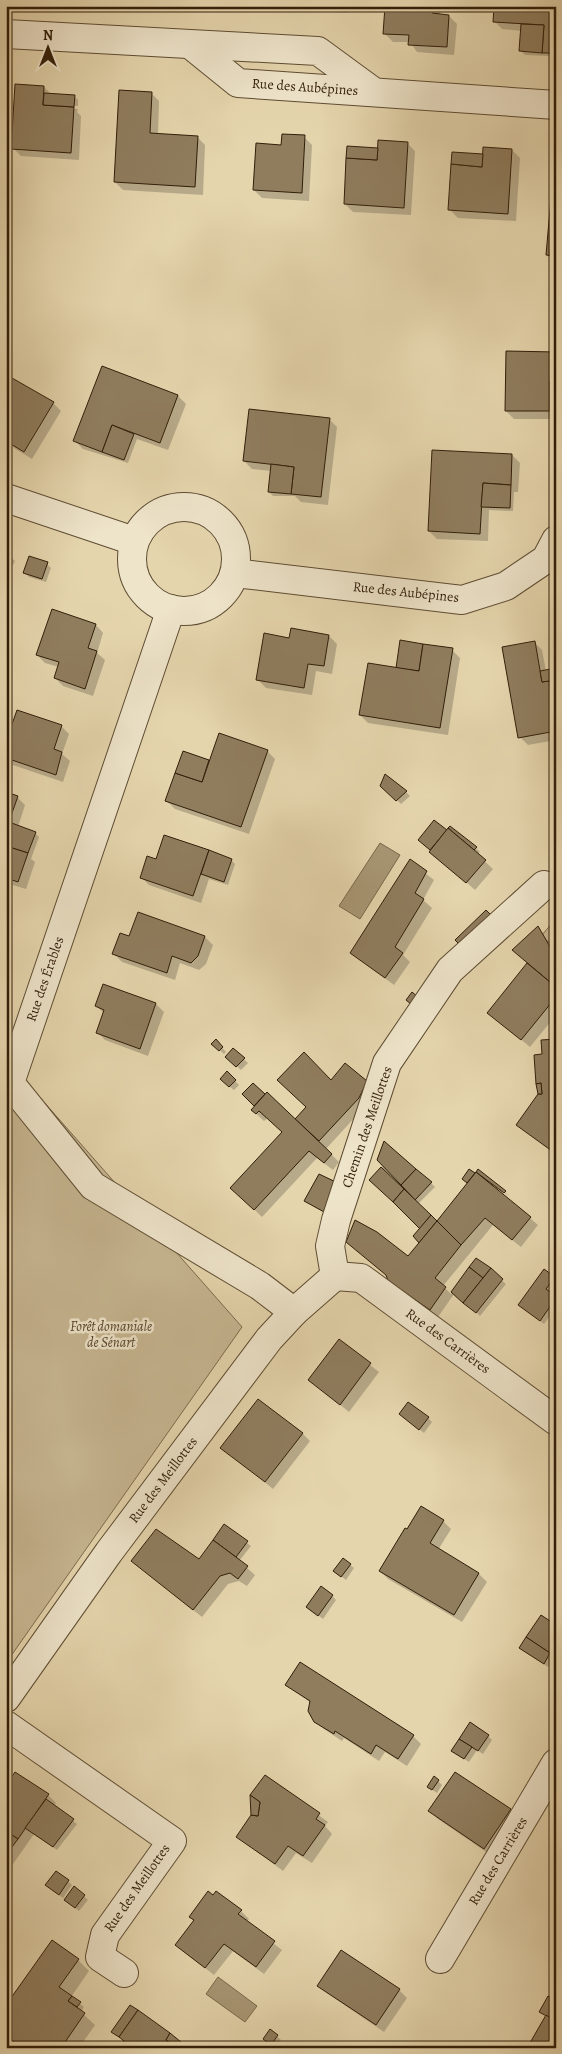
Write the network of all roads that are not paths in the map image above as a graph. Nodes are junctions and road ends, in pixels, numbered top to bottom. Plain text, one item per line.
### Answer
1 (6, 34) edge
2 (191, 45) junction
3 (374, 92) junction
4 (556, 105) edge
5 (6, 498) edge
6 (556, 540) edge
7 (134, 541) junction
8 (235, 573) junction
9 (171, 609) junction
10 (544, 885) dead end
11 (8, 1081) edge
12 (335, 1276) junction
13 (294, 1312) junction
14 (556, 1420) edge
15 (6, 1698) edge
16 (6, 1724) edge
17 (556, 1763) edge
18 (440, 1959) dead end
19 (124, 1973) dead end

1 - 2 street
2 - 3 street
2 - 3 street, Rue des Aubépines
3 - 4 street, Rue des Aubépines
5 - 7 street
6 - 8 street, Rue des Aubépines
7 - 8 street
7 - 9 street
8 - 9 street
9 - 11 street, Rue des Érables
10 - 12 street, Chemin des Meillottes
11 - 13 street, Rue des Érables
12 - 13 street, Rue des Meillottes
12 - 14 street, Rue des Carrières
13 - 15 street, Rue des Meillottes
16 - 19 street, Rue des Meillottes
17 - 18 street, Rue des Carrières

